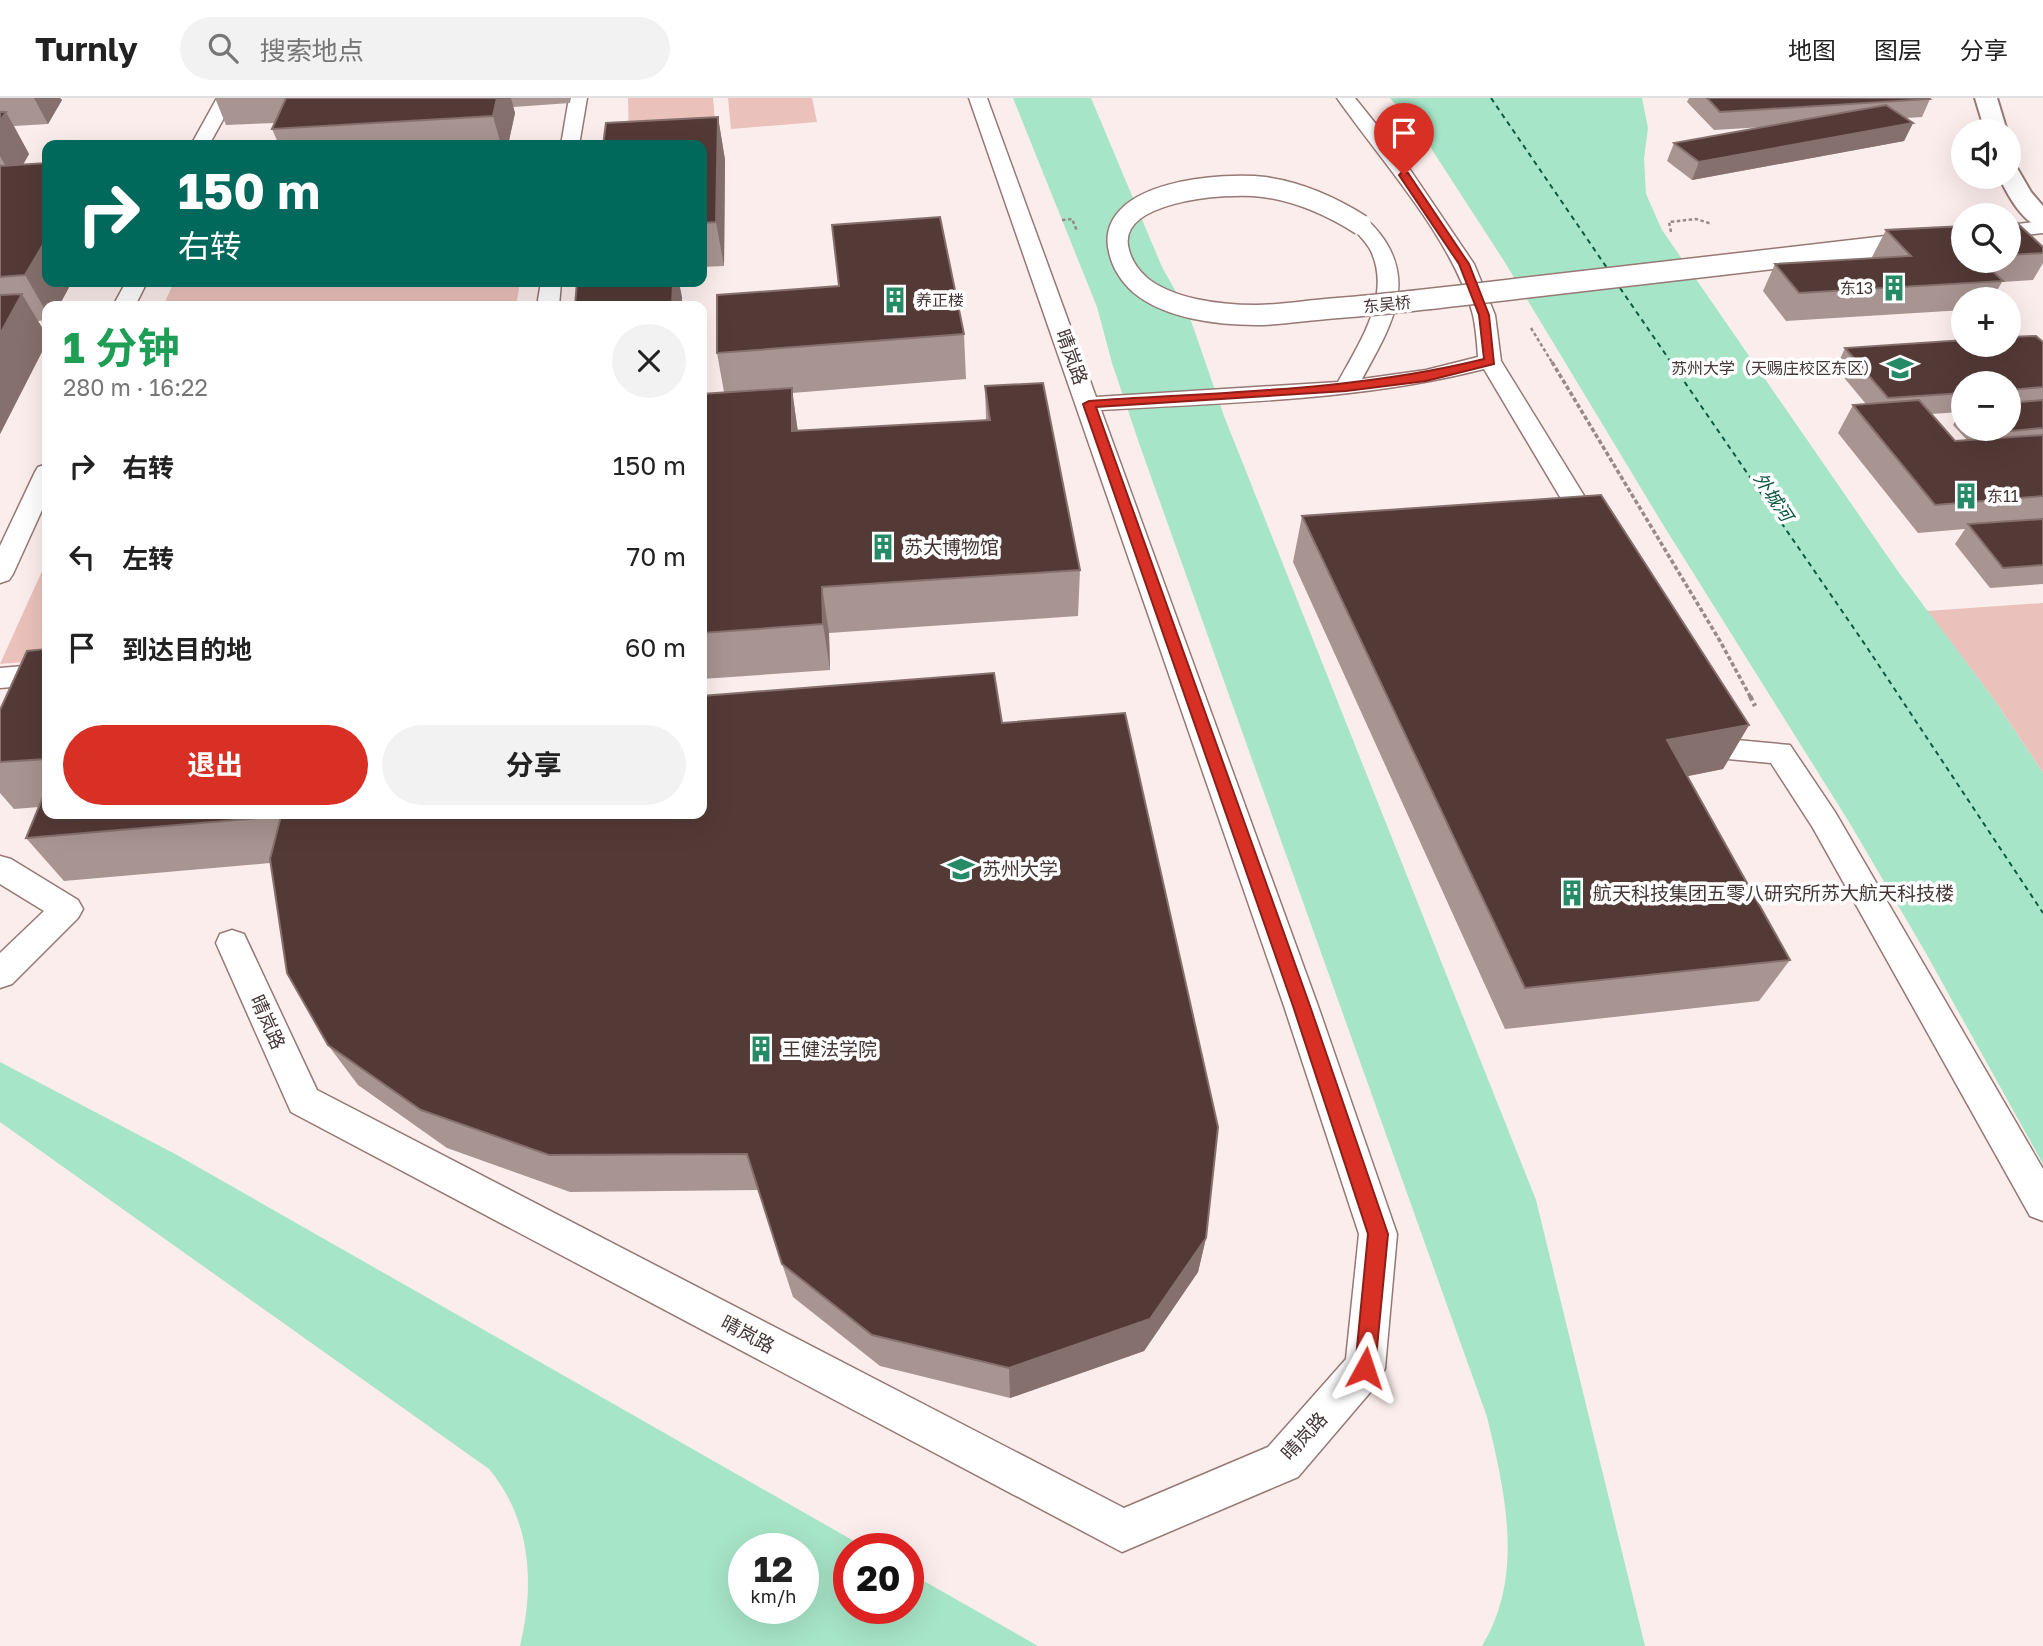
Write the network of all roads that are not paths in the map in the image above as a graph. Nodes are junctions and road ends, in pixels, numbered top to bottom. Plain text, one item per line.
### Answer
1 (226, 98) edge
2 (578, 98) edge
3 (978, 98) edge
4 (1346, 98) edge
5 (1986, 98) edge
6 (1992, 119) edge
7 (203, 140) edge
8 (571, 140) edge
9 (2017, 189) edge
10 (2043, 221) edge
11 (2043, 227) edge
12 (2021, 230) edge
13 (1951, 239) edge
14 (1386, 304) edge
15 (1386, 304) edge
16 (1386, 304) edge
17 (1386, 304) edge
18 (1490, 361) junction
19 (1346, 388) junction
20 (1102, 403) junction
21 (42, 483) edge
22 (1607, 554) edge
23 (0, 574) edge
24 (42, 674) edge
25 (0, 678) edge
26 (1699, 704) edge
27 (0, 868) edge
28 (232, 943) dead end
29 (0, 974) edge
30 (2043, 1204) edge

1 - 7 lane
2 - 8 lane
3 - 20 lane, 晴岚路
4 - 18 lane
5 - 6 main road
9 - 10 main road
11 - 12 lane
13 - 14 lane, 东吴桥, bridge
15 - 16 lane, 东吴桥, bridge
17 - 19 lane, 东吴桥, bridge
18 - 19 lane
18 - 22 lane
19 - 20 lane
20 - 28 lane, 晴岚路
21 - 23 lane
24 - 25 lane
26 - 30 lane
27 - 29 lane

